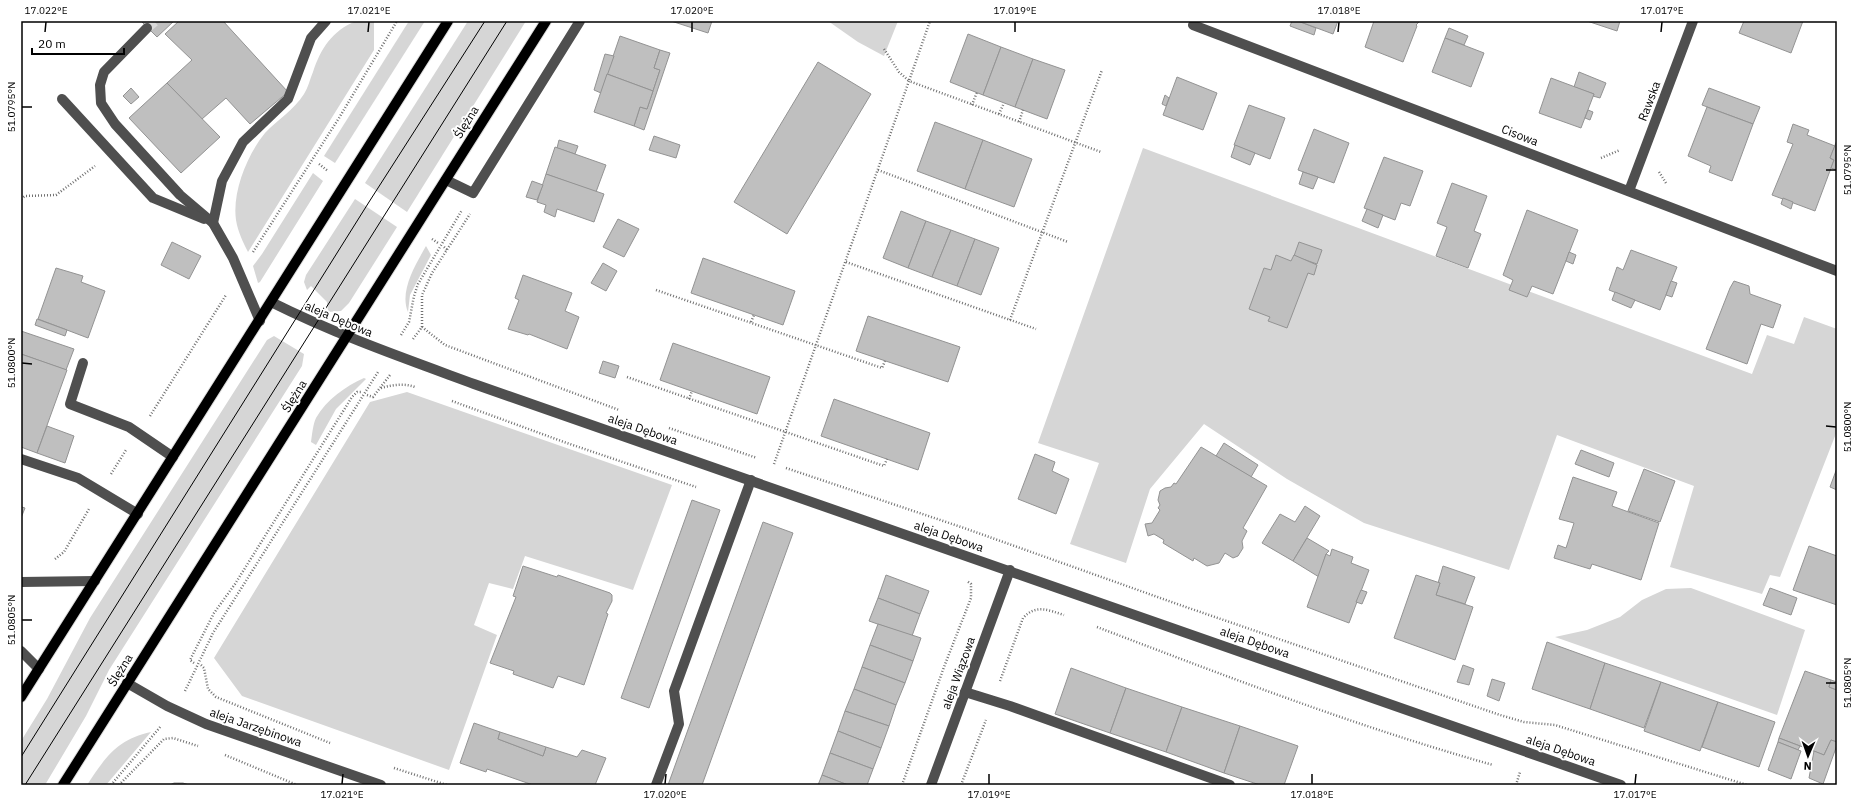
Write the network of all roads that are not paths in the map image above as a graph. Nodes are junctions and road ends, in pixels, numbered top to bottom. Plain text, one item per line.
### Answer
1 (326, 21) edge
2 (448, 21) edge
3 (546, 21) edge
4 (580, 21) edge
5 (1693, 21) edge
6 (1193, 25) dead end
7 (148, 28) tunnel mouth
8 (62, 99) dead end
9 (446, 180) junction
10 (1629, 191) junction
11 (213, 223) junction
12 (1837, 271) edge
13 (271, 302) junction
14 (260, 321) junction
15 (347, 337) junction
16 (83, 362) dead end
17 (173, 456) junction
18 (21, 459) edge
19 (751, 480) junction
20 (138, 514) junction
21 (1010, 570) junction
22 (95, 580) junction
23 (21, 582) edge
24 (21, 651) edge
25 (39, 669) junction
26 (127, 683) junction
27 (965, 692) junction
28 (21, 697) edge
29 (63, 785) edge
30 (381, 785) edge
31 (656, 785) edge
32 (931, 785) edge
33 (1230, 785) edge
34 (1621, 785) edge

1 - 11 street
2 - 13 main road
3 - 9 main road, Ślężna
4 - 9 street
5 - 10 street, Rawska
6 - 10 street, Cisowa
7 - 11 street
8 - 11 street
9 - 15 main road, Ślężna
10 - 12 street, Cisowa
11 - 14 street
13 - 14 main road
13 - 15 street, aleja Dębowa
14 - 17 main road
15 - 19 street, aleja Dębowa
15 - 26 main road, Ślężna
16 - 17 street
17 - 20 main road
18 - 20 street
19 - 21 street, aleja Dębowa
19 - 31 street
20 - 22 main road
21 - 27 street, aleja Wiązowa
21 - 34 street, aleja Dębowa
22 - 23 street
22 - 25 main road
24 - 25 street
25 - 28 main road
26 - 29 main road, Ślężna
26 - 30 street, aleja Jarzębinowa
27 - 32 street, aleja Wiązowa
27 - 33 street

